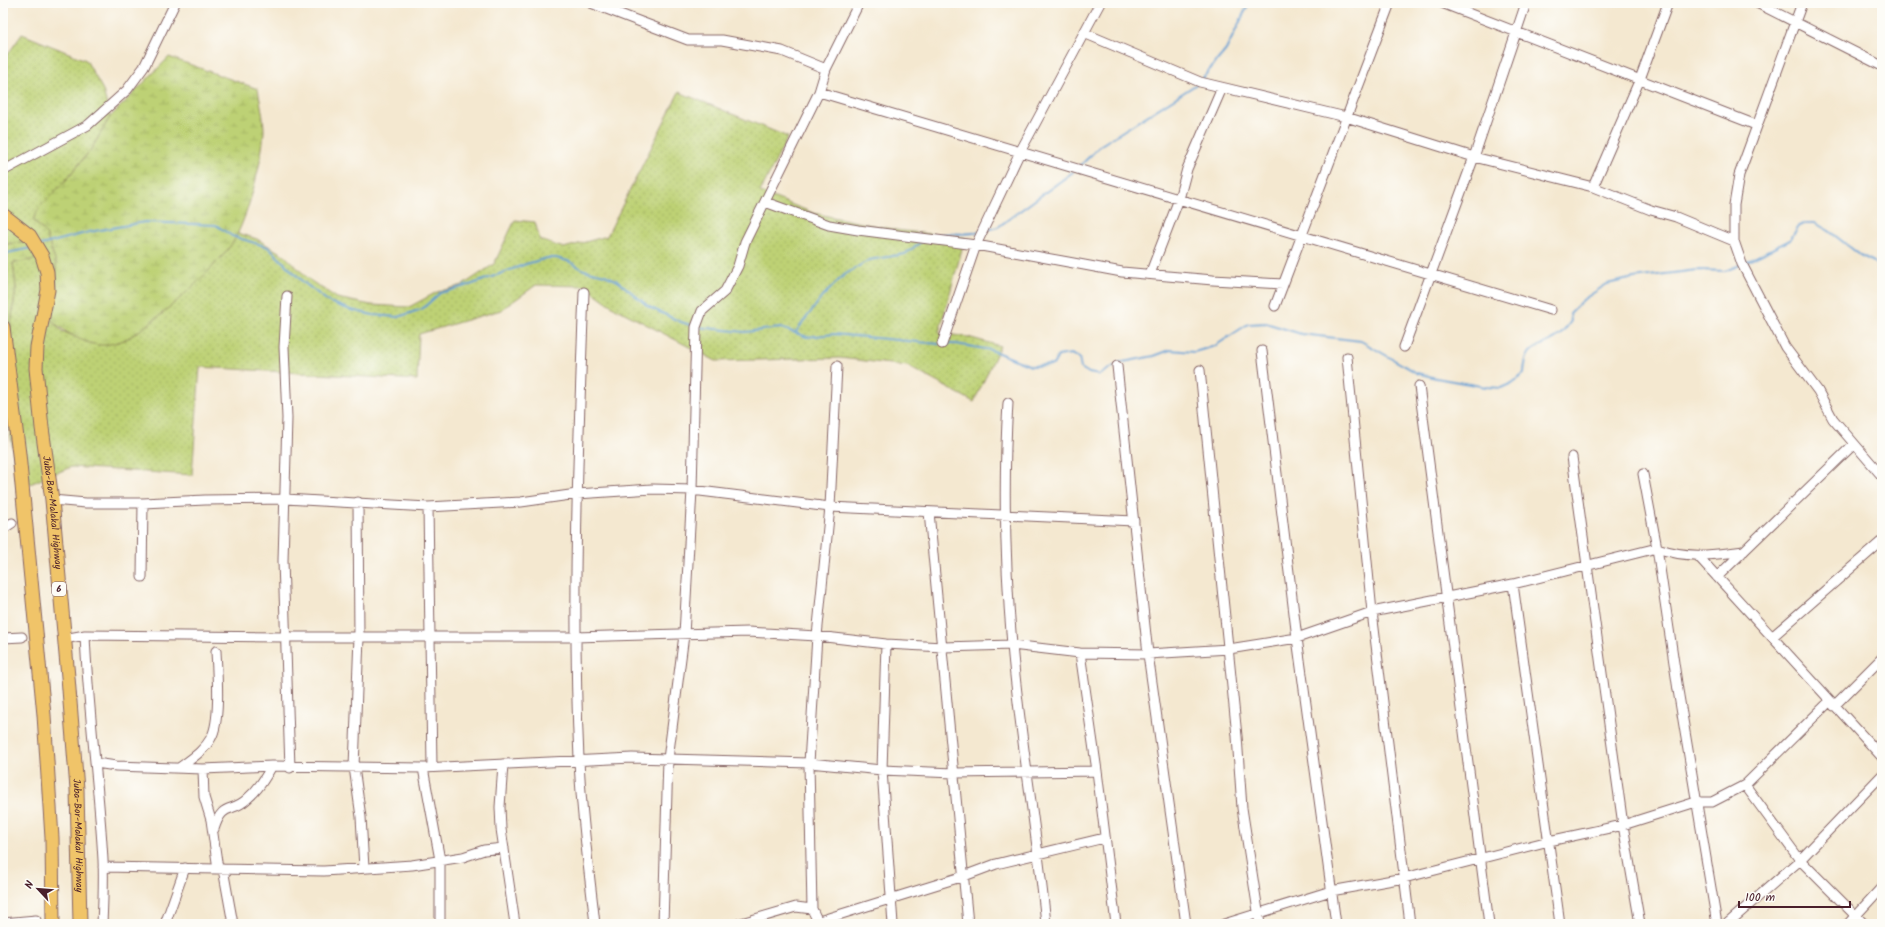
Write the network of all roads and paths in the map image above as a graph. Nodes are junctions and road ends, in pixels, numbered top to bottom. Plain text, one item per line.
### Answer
1 (175, 3) edge
2 (591, 3) edge
3 (858, 3) edge
4 (1100, 3) edge
5 (1390, 3) edge
6 (1442, 3) edge
7 (1526, 3) edge
8 (1668, 3) edge
9 (1757, 3) edge
10 (1802, 3) edge
11 (1794, 21) junction
12 (1516, 31) junction
13 (1084, 34) junction
14 (1882, 66) edge
15 (826, 69) junction
16 (1640, 79) junction
17 (1222, 88) junction
18 (819, 92) junction
19 (1346, 117) junction
20 (1756, 125) junction
21 (1020, 152) junction
22 (1474, 158) junction
23 (3, 171) edge
24 (1593, 187) junction
25 (1179, 199) junction
26 (765, 202) junction
27 (3, 215) edge
28 (1301, 236) junction
29 (1734, 241) junction
30 (976, 245) junction
31 (1150, 274) junction
32 (1432, 275) junction
33 (1283, 284) junction
34 (584, 292) dead end
35 (287, 296) dead end
36 (1275, 306) dead end
37 (1551, 310) dead end
38 (3, 327) edge
39 (942, 344) dead end
40 (1404, 347) dead end
41 (1262, 351) dead end
42 (1347, 357) dead end
43 (837, 366) dead end
44 (1117, 366) dead end
45 (1200, 370) dead end
46 (1419, 386) dead end
47 (1008, 403) dead end
48 (1854, 444) junction
49 (1572, 457) dead end
50 (1643, 474) dead end
51 (1882, 476) edge
52 (692, 490) junction
53 (577, 494) junction
54 (285, 499) junction
55 (52, 500) junction
56 (358, 502) junction
57 (143, 503) junction
58 (830, 507) junction
59 (428, 508) junction
60 (929, 512) junction
61 (1004, 515) junction
62 (1134, 520) junction
63 (12, 523) dead end
64 (3, 529) edge
65 (1882, 541) edge
66 (1657, 548) junction
67 (1744, 551) junction
68 (1698, 556) junction
69 (1586, 566) junction
70 (142, 577) dead end
71 (1717, 577) junction
72 (1513, 584) junction
73 (1445, 598) junction
74 (1372, 612) junction
75 (85, 635) junction
76 (684, 635) junction
77 (817, 636) junction
78 (22, 637) dead end
79 (284, 637) junction
80 (359, 637) junction
81 (430, 637) junction
82 (575, 637) junction
83 (1772, 637) junction
84 (3, 638) edge
85 (1297, 638) junction
86 (64, 639) junction
87 (886, 644) junction
88 (1012, 645) junction
89 (943, 647) junction
90 (1229, 649) junction
91 (216, 651) dead end
92 (1080, 653) junction
93 (1148, 654) junction
94 (1882, 658) edge
95 (1832, 704) junction
96 (1882, 757) edge
97 (668, 759) junction
98 (579, 761) junction
99 (96, 763) junction
100 (809, 763) junction
101 (503, 764) junction
102 (272, 766) junction
103 (354, 767) junction
104 (428, 767) junction
105 (180, 768) junction
106 (290, 768) junction
107 (203, 769) junction
108 (882, 770) junction
109 (1097, 771) junction
110 (1028, 772) junction
111 (954, 773) junction
112 (1882, 775) edge
113 (1745, 785) junction
114 (1696, 802) junction
115 (1623, 825) junction
116 (212, 834) junction
117 (1104, 838) junction
118 (1549, 841) junction
119 (504, 848) junction
120 (1039, 854) junction
121 (1480, 858) junction
122 (440, 860) junction
123 (1800, 860) junction
124 (103, 867) junction
125 (185, 868) junction
126 (364, 868) junction
127 (221, 869) junction
128 (964, 876) junction
129 (1404, 878) junction
130 (1882, 887) edge
131 (1331, 891) junction
132 (890, 899) junction
133 (812, 909) junction
134 (1258, 914) junction
135 (1855, 915) junction
136 (36, 920) dead end
137 (3, 923) edge
138 (819, 923) edge
139 (53, 924) edge
140 (80, 924) edge
141 (102, 924) edge
142 (165, 924) edge
143 (233, 924) edge
144 (440, 924) edge
145 (515, 924) edge
146 (595, 924) edge
147 (663, 924) edge
148 (738, 924) edge
149 (893, 924) edge
150 (968, 924) edge
151 (1046, 924) edge
152 (1116, 924) edge
153 (1186, 924) edge
154 (1224, 924) edge
155 (1260, 924) edge
156 (1336, 924) edge
157 (1410, 924) edge
158 (1489, 924) edge
159 (1560, 924) edge
160 (1640, 924) edge
161 (1717, 924) edge
162 (1727, 924) edge
163 (1848, 924) edge
164 (1864, 924) edge

1 - 23 street
2 - 15 street
3 - 15 street
4 - 13 street
5 - 19 street
6 - 12 street
7 - 12 street
8 - 16 street
9 - 11 street
10 - 11 street
11 - 14 street
11 - 20 street
12 - 16 street
12 - 22 street
13 - 17 street
13 - 21 street
15 - 18 street
16 - 20 street
16 - 24 street
17 - 19 street
17 - 25 street
18 - 21 street
18 - 26 street
19 - 22 street
19 - 28 street
20 - 29 street
21 - 25 street
21 - 30 street
22 - 24 street
22 - 32 street
24 - 29 street
25 - 28 street
25 - 31 street
26 - 30 street
26 - 52 street
27 - 55 highway, Juba-Bor-Malakal Highway / 6
28 - 32 street
28 - 33 street
29 - 48 street
30 - 31 street
30 - 39 street
31 - 33 street
32 - 37 street
32 - 40 street
33 - 36 street
34 - 53 street
35 - 54 street
38 - 139 highway
41 - 85 street
42 - 74 street
43 - 58 street
44 - 62 street
45 - 90 street
46 - 73 street
47 - 61 street
48 - 51 street
48 - 67 street
49 - 69 street
50 - 66 street
52 - 53 street
52 - 58 street
52 - 76 street
53 - 59 street
53 - 82 street
54 - 56 street
54 - 57 street
54 - 79 street
55 - 57 street
55 - 86 highway, Juba-Bor-Malakal Highway / 6
56 - 59 street
56 - 80 street
57 - 70 street
58 - 60 street
58 - 77 street
59 - 81 street
60 - 61 street
60 - 89 street
61 - 62 street
61 - 88 street
62 - 93 street
63 - 64 street
65 - 83 street
66 - 68 street
66 - 69 street
66 - 114 street
67 - 68 street
67 - 71 street
68 - 71 street
69 - 72 street
69 - 115 street
71 - 83 street
72 - 73 street
72 - 118 street
73 - 74 street
73 - 121 street
74 - 85 street
74 - 129 street
75 - 79 street
75 - 86 street
75 - 99 street
76 - 77 street
76 - 82 street
76 - 97 street
77 - 87 street
77 - 100 street
78 - 84 street
79 - 80 street
79 - 106 street
80 - 81 street
80 - 103 street
81 - 82 street
81 - 104 street
82 - 98 street
83 - 95 street
85 - 90 street
85 - 131 street
86 - 140 highway, Juba-Bor-Malakal Highway / 6
87 - 89 street
87 - 108 street
88 - 89 street
88 - 92 street
88 - 110 street
89 - 111 street
90 - 93 street
90 - 134 street
91 - 105 street
92 - 93 street
92 - 109 street
93 - 153 street
94 - 95 street
95 - 96 street
95 - 113 street
97 - 98 street
97 - 100 street
97 - 147 street
98 - 101 street
98 - 146 street
99 - 105 street
99 - 124 street
100 - 108 street
100 - 133 street
101 - 104 street
101 - 119 street
102 - 106 street
102 - 107 street
102 - 116 street
103 - 104 street
103 - 106 street
103 - 126 street
104 - 122 street
105 - 107 street
107 - 116 street
108 - 111 street
108 - 132 street
109 - 110 street
109 - 117 street
110 - 111 street
110 - 120 street
111 - 128 street
112 - 123 street
113 - 114 street
113 - 123 street
114 - 115 street
114 - 161 street
115 - 118 street
115 - 160 street
116 - 127 street
117 - 120 street
117 - 152 street
118 - 121 street
118 - 159 street
119 - 122 street
119 - 145 street
120 - 128 street
120 - 151 street
121 - 129 street
121 - 158 street
122 - 126 street
122 - 144 street
123 - 135 street
123 - 162 street
124 - 125 street
124 - 141 street
125 - 127 street
125 - 142 street
126 - 127 street
127 - 143 street
128 - 132 street
128 - 150 street
129 - 131 street
129 - 157 street
130 - 135 street
131 - 134 street
131 - 156 street
132 - 138 street
132 - 149 street
133 - 138 street
133 - 148 street
134 - 154 street
134 - 155 street
135 - 163 street
135 - 164 street
136 - 137 street

